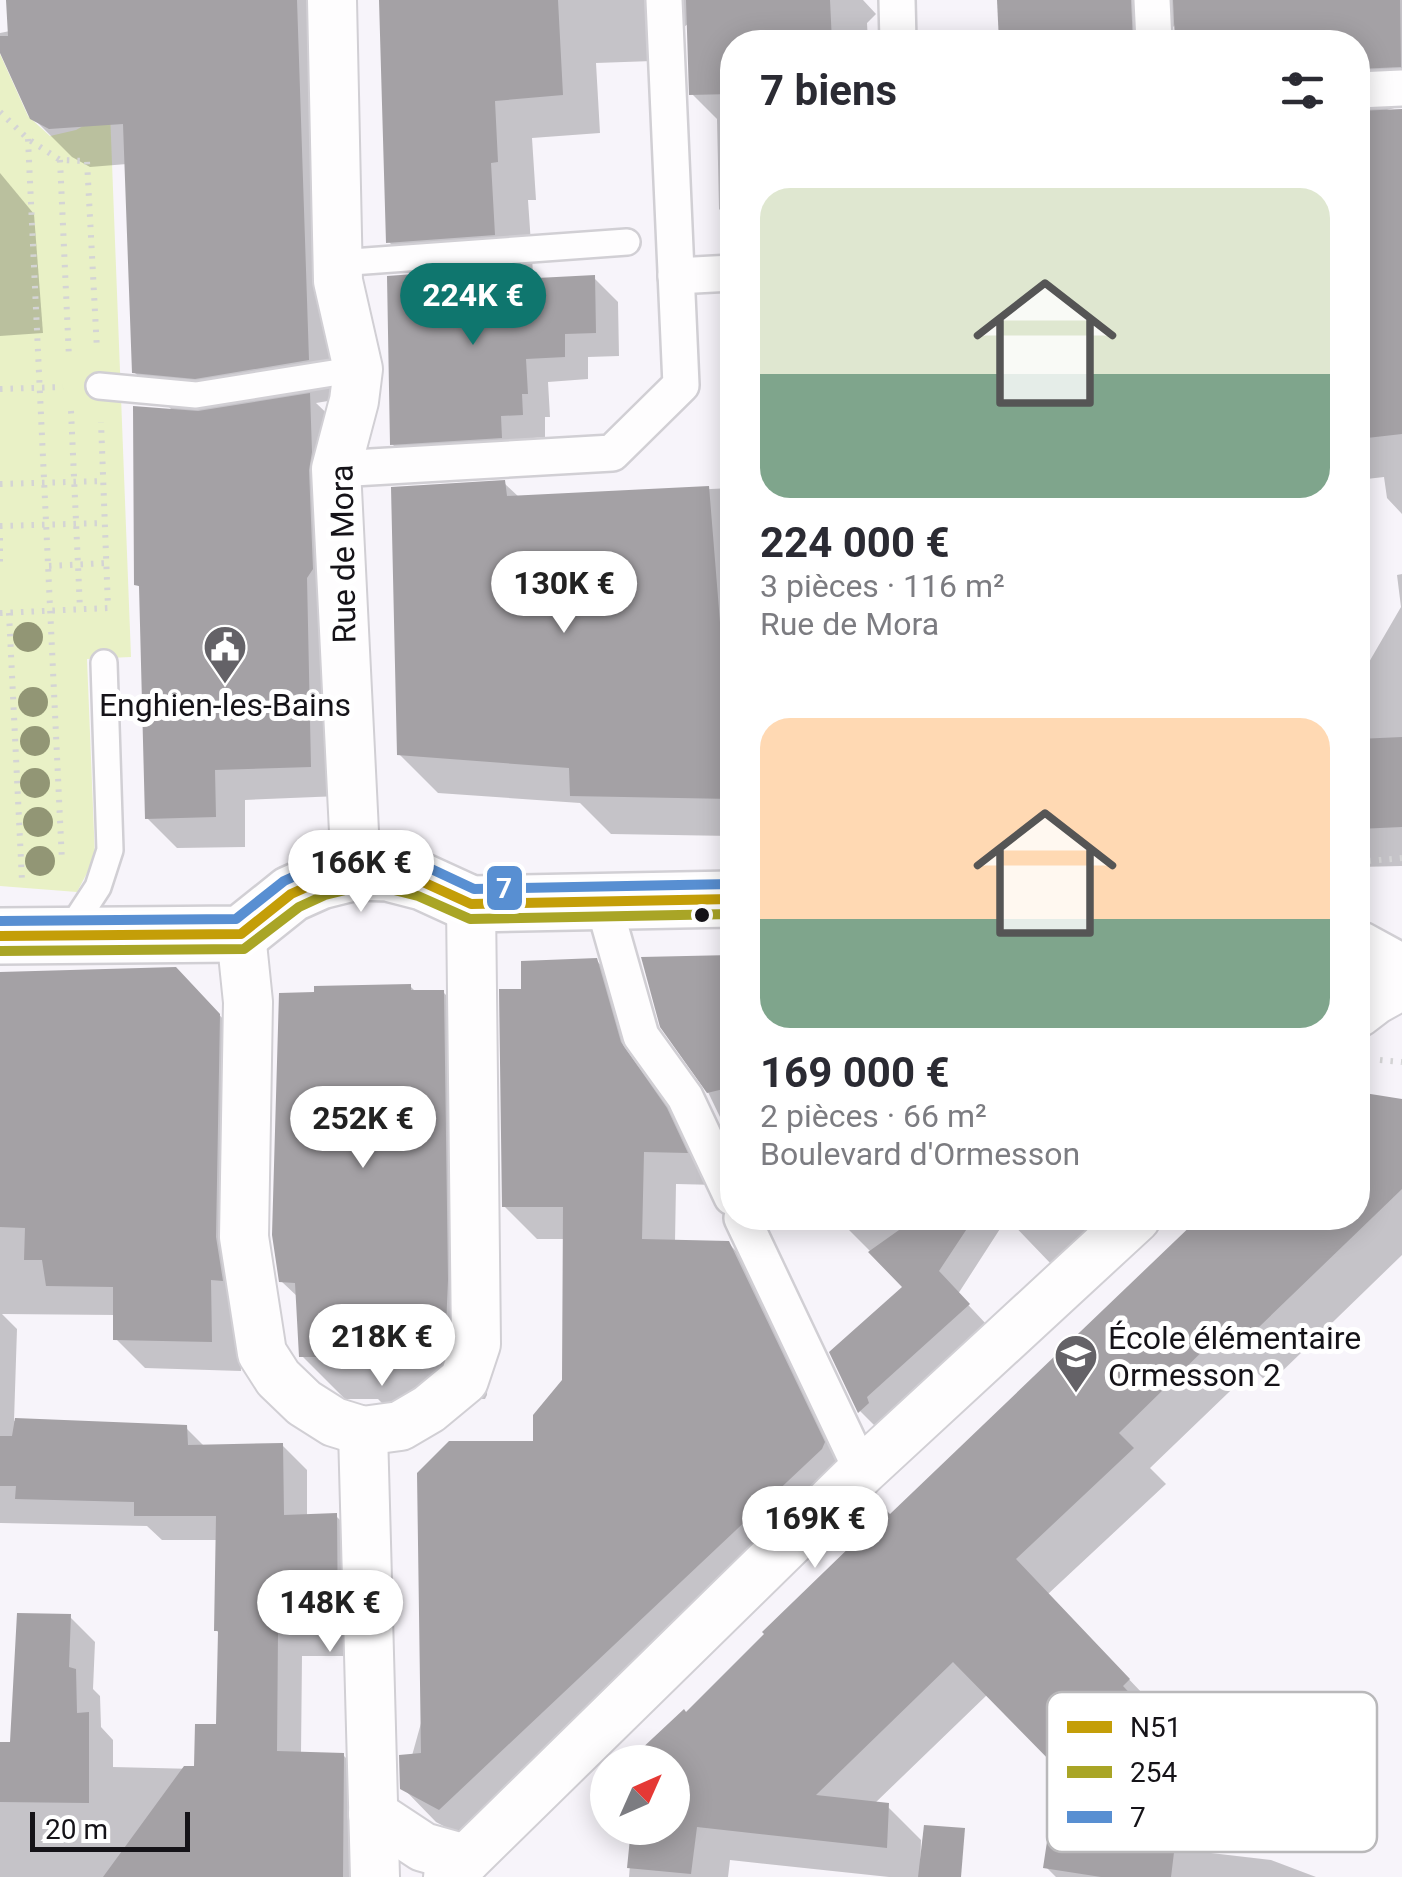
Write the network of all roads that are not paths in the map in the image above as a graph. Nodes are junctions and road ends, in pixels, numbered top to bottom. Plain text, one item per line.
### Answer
1 (332, 0) edge
2 (664, 0) edge
3 (897, 0) edge
4 (1152, 0) edge
5 (898, 30) edge
6 (1153, 30) edge
7 (1402, 88) edge
8 (1370, 89) edge
9 (628, 242) dead end
10 (338, 263) junction
11 (720, 274) edge
12 (676, 276) junction
13 (358, 369) junction
14 (99, 386) road end
15 (336, 469) junction
16 (104, 663) dead end
17 (356, 872) junction
18 (720, 898) edge
19 (603, 902) junction
20 (471, 904) junction
21 (241, 934) junction
22 (0, 936) edge
23 (66, 936) junction
24 (1370, 955) edge
25 (1402, 972) edge
26 (1402, 985) edge
27 (1370, 1003) edge
28 (720, 1171) edge
29 (748, 1230) edge
30 (1123, 1230) edge
31 (363, 1431) junction
32 (862, 1471) junction
33 (373, 1814) junction
34 (475, 1862) edge
35 (375, 1877) edge

1 - 10 street, Rue de Mora
2 - 12 street
3 - 5 street
4 - 6 street
7 - 8 street
9 - 10 lane
10 - 13 street, Rue de Mora
11 - 12 street
12 - 15 street
13 - 14 lane
13 - 15 street, Rue de Mora
15 - 17 street, Rue de Mora
16 - 23 lane
17 - 20 main road
17 - 21 main road
18 - 19 main road
19 - 20 main road
19 - 28 street
20 - 31 street
21 - 23 main road
21 - 31 street
22 - 23 main road
24 - 25 main road
26 - 27 street
29 - 32 street
30 - 32 street
31 - 33 street
32 - 34 street
33 - 34 street
33 - 35 street

